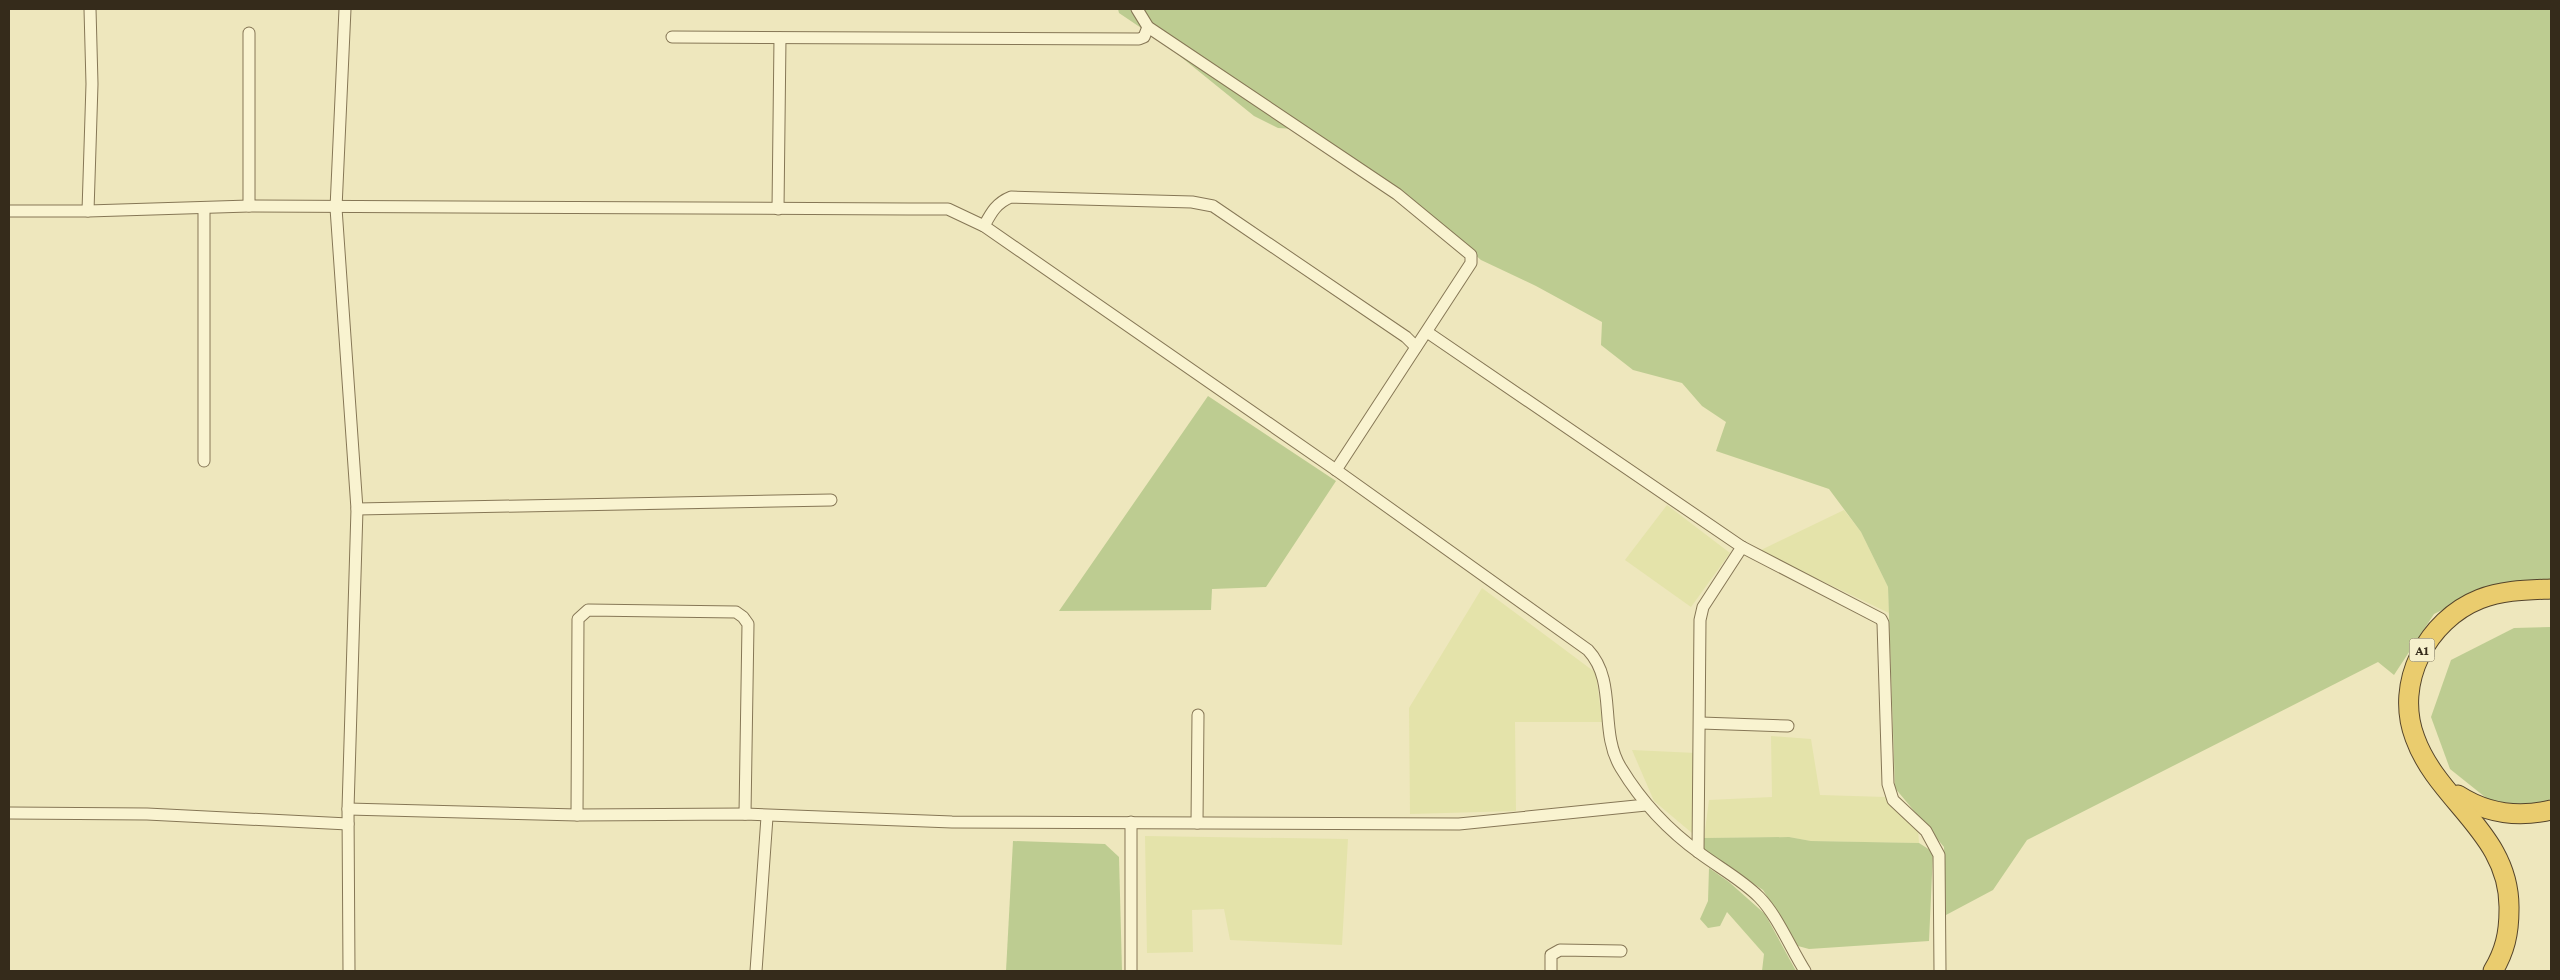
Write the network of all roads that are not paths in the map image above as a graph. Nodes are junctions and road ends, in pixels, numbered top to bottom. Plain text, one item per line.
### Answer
1 (90, 9) edge
2 (345, 9) edge
3 (1137, 9) edge
4 (1148, 27) junction
5 (249, 33) dead end
6 (672, 37) dead end
7 (780, 38) junction
8 (249, 206) junction
9 (204, 208) junction
10 (336, 208) junction
11 (778, 209) junction
12 (9, 211) edge
13 (88, 211) junction
14 (984, 226) junction
15 (1427, 332) junction
16 (1416, 347) junction
17 (204, 461) dead end
18 (1336, 470) junction
19 (832, 500) dead end
20 (357, 509) junction
21 (1742, 547) junction
22 (2551, 589) edge
23 (1198, 715) dead end
24 (1701, 723) junction
25 (1788, 726) dead end
26 (2446, 788) junction
27 (1646, 805) junction
28 (348, 810) junction
29 (2551, 810) edge
30 (9, 813) edge
31 (745, 814) junction
32 (577, 815) junction
33 (767, 817) junction
34 (1130, 822) junction
35 (1197, 823) junction
36 (348, 824) junction
37 (1698, 852) junction
38 (1621, 951) dead end
39 (349, 971) edge
40 (756, 971) edge
41 (1131, 971) edge
42 (1551, 971) edge
43 (1805, 971) edge
44 (1940, 971) edge
45 (2494, 971) edge

1 - 13 street
2 - 10 street
3 - 4 street
4 - 7 street
4 - 15 street
5 - 8 street
6 - 7 street
7 - 11 street
8 - 9 street
8 - 10 street
9 - 13 street
9 - 17 street
10 - 11 street
10 - 20 street
11 - 14 street
12 - 13 street
14 - 16 street
14 - 18 street
15 - 16 street
15 - 21 street
16 - 18 street
18 - 27 street
19 - 20 street
20 - 28 street
21 - 24 street
21 - 44 street
22 - 26 highway, A1
23 - 35 street
24 - 25 street
24 - 37 street
26 - 29 highway, A1
26 - 45 highway, A1
27 - 35 street
27 - 37 street
28 - 32 street
28 - 36 street
30 - 36 street
31 - 32 street
31 - 32 street
31 - 33 street
33 - 34 street
33 - 40 street
34 - 35 street
34 - 41 street
36 - 39 street
37 - 43 street
38 - 42 street

